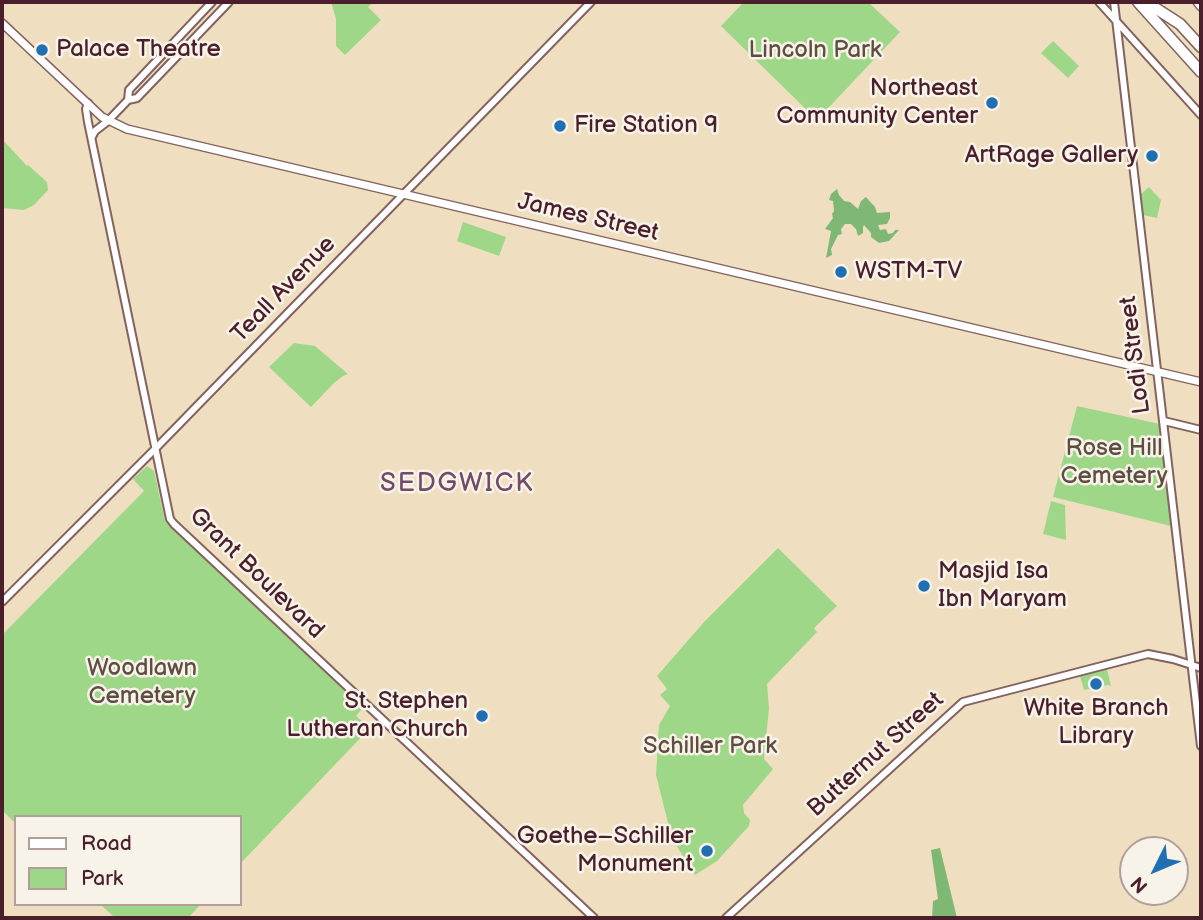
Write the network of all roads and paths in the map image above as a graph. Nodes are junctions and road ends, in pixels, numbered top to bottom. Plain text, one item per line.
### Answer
1 (212, 2) edge
2 (229, 2) edge
3 (591, 2) edge
4 (1099, 2) edge
5 (1138, 2) edge
6 (1146, 2) edge
7 (1197, 2) edge
8 (1114, 4) edge
9 (1201, 7) edge
10 (1106, 10) junction
11 (1116, 22) junction
12 (2, 23) edge
13 (1201, 47) edge
14 (1201, 61) edge
15 (1201, 72) edge
16 (128, 100) junction
17 (87, 106) junction
18 (1201, 115) edge
19 (108, 121) junction
20 (89, 127) junction
21 (99, 127) junction
22 (92, 139) junction
23 (404, 195) junction
24 (1158, 371) junction
25 (1201, 382) edge
26 (1164, 421) junction
27 (150, 425) junction
28 (1201, 430) edge
29 (171, 433) junction
30 (155, 449) junction
31 (137, 468) junction
32 (159, 469) junction
33 (2, 603) edge
34 (1192, 665) junction
35 (1201, 668) edge
36 (1201, 746) edge
37 (594, 918) edge
38 (726, 918) edge

1 - 16 street
2 - 16 street
3 - 23 street, Teall Avenue
4 - 10 street
5 - 15 highway
6 - 13 highway
6 - 14 highway
7 - 9 main road
8 - 10 street
8 - 11 street, Lodi Street
10 - 11 street
11 - 18 street
11 - 24 street, Lodi Street
12 - 17 main road, James Street
16 - 19 street
17 - 19 main road, James Street
17 - 20 street, Grant Boulevard
19 - 21 street
19 - 23 main road, James Street
20 - 21 street
20 - 22 street, Grant Boulevard
21 - 22 street
22 - 27 street, Grant Boulevard
23 - 24 main road, James Street
23 - 29 street, Teall Avenue
24 - 25 main road, James Street
24 - 26 street, Lodi Street
26 - 28 street
26 - 34 street, Lodi Street
27 - 29 street
27 - 30 street, Grant Boulevard
29 - 30 street, Teall Avenue
30 - 31 street, Teall Avenue
30 - 32 street, Grant Boulevard
31 - 32 street
31 - 33 street, Teall Avenue
32 - 37 street, Grant Boulevard
34 - 35 street, Butternut Street
34 - 36 street, Lodi Street
34 - 38 street, Butternut Street

